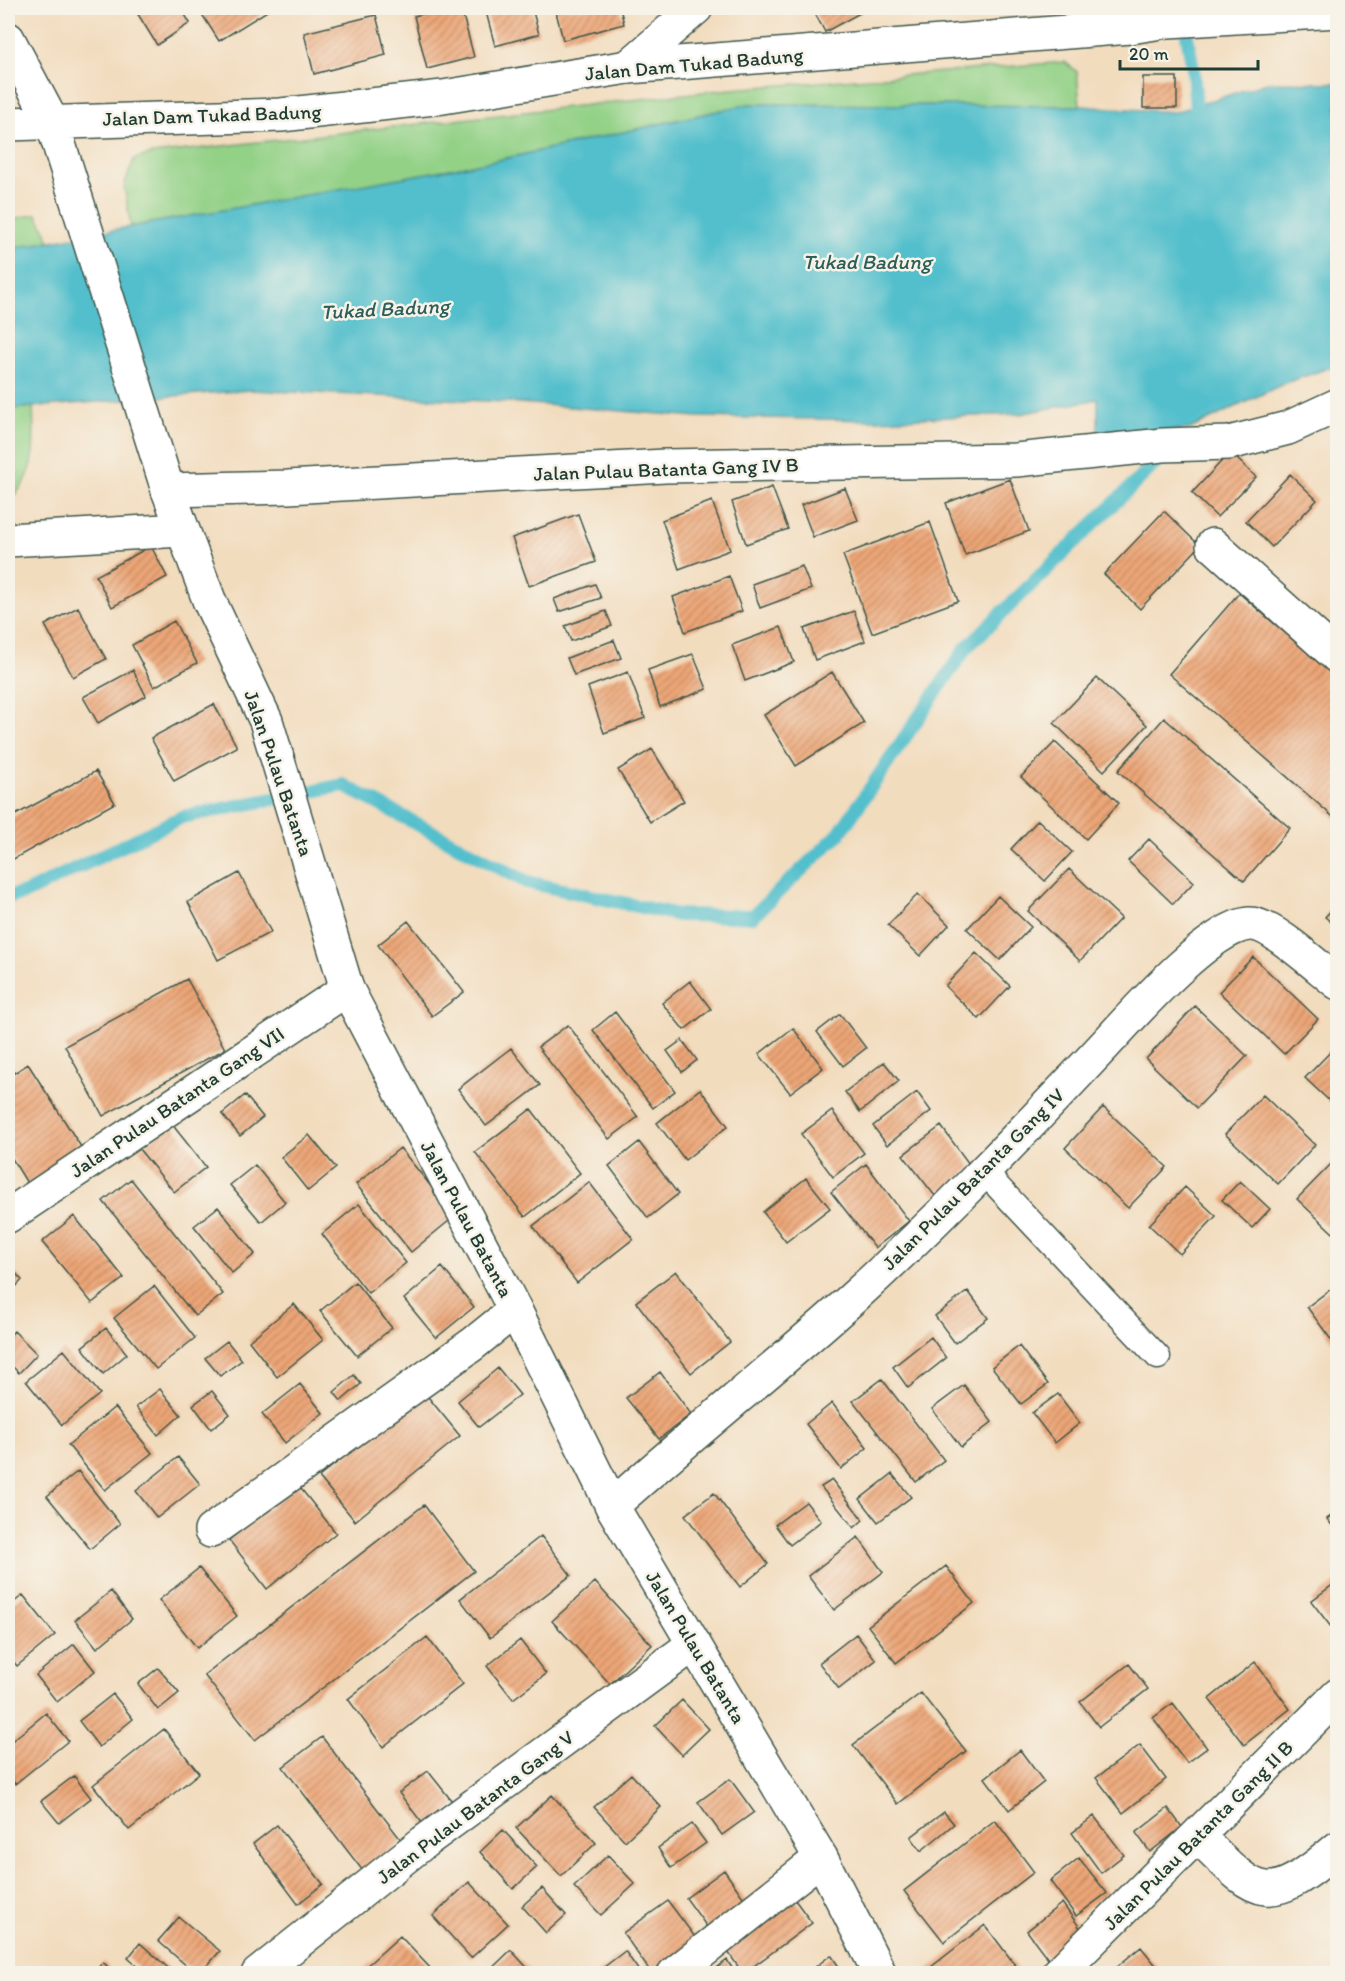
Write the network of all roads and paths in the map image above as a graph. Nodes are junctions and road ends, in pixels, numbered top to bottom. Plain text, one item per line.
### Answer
1 (696, 8) edge
2 (1338, 11) edge
3 (1233, 14) edge
4 (1128, 17) edge
5 (8, 39) edge
6 (628, 66) junction
7 (52, 122) junction
8 (8, 124) edge
9 (1338, 405) edge
10 (168, 490) junction
11 (182, 530) junction
12 (8, 540) edge
13 (1213, 545) dead end
14 (1338, 657) edge
15 (1338, 983) edge
16 (347, 989) junction
17 (984, 1172) junction
18 (8, 1216) edge
19 (515, 1310) junction
20 (1158, 1357) dead end
21 (612, 1506) junction
22 (211, 1531) dead end
23 (694, 1644) junction
24 (1338, 1695) edge
25 (1198, 1836) junction
26 (1338, 1848) edge
27 (821, 1858) junction
28 (258, 1974) edge
29 (674, 1974) edge
30 (880, 1974) edge
31 (1058, 1974) edge

1 - 6 street
2 - 3 street, Jalan Dam Tukad Badung
3 - 4 street, Jalan Dam Tukad Badung
4 - 6 street, Jalan Dam Tukad Badung
5 - 7 street
6 - 7 street, Jalan Dam Tukad Badung
7 - 8 street, Jalan Dam Tukad Badung
7 - 10 street, Jalan Pulau Batanta
9 - 10 street, Jalan Pulau Batanta Gang IV B
10 - 11 street, Jalan Pulau Batanta
11 - 12 street
11 - 16 street, Jalan Pulau Batanta
13 - 14 street
15 - 17 street, Jalan Pulau Batanta Gang IV
16 - 18 street, Jalan Pulau Batanta Gang VII
16 - 19 street, Jalan Pulau Batanta
17 - 20 lane
17 - 21 street, Jalan Pulau Batanta Gang IV
19 - 21 street, Jalan Pulau Batanta
19 - 22 street
21 - 23 street, Jalan Pulau Batanta
23 - 27 street, Jalan Pulau Batanta
23 - 28 street, Jalan Pulau Batanta Gang V
24 - 25 street, Jalan Pulau Batanta Gang II B
25 - 26 street
25 - 31 street, Jalan Pulau Batanta Gang II B
27 - 29 street
27 - 30 street, Jalan Pulau Batanta

